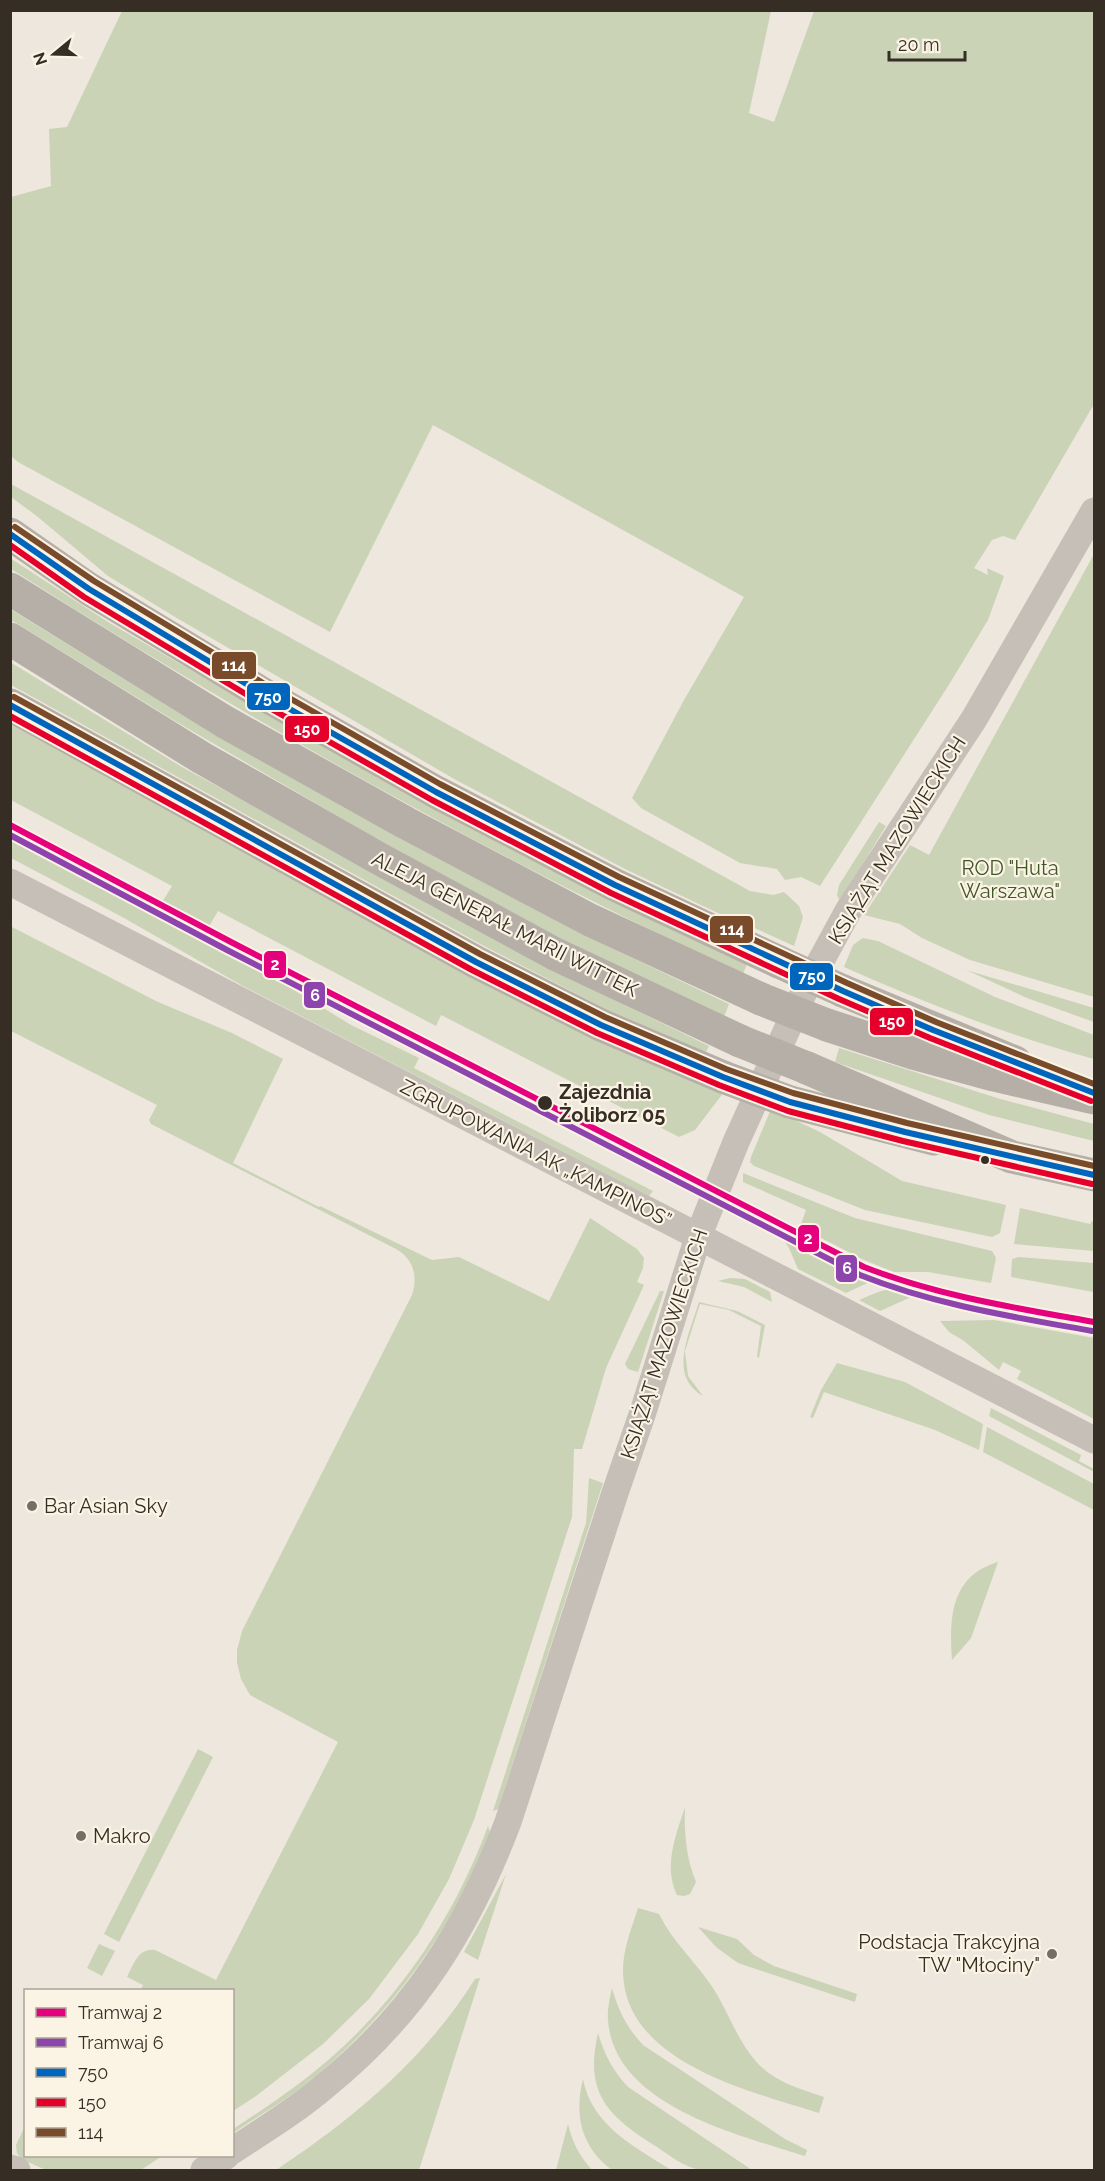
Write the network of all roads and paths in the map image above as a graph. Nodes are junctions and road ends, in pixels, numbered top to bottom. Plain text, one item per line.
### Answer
1 (1095, 511) edge
2 (10, 534) edge
3 (10, 589) edge
4 (10, 639) edge
5 (10, 705) edge
6 (10, 882) edge
7 (1095, 1095) edge
8 (1012, 1157) junction
9 (1095, 1175) edge
10 (698, 1237) junction
11 (1095, 1440) edge
12 (234, 2150) edge
13 (224, 2157) edge
14 (10, 2168) edge
15 (17, 2170) edge
16 (204, 2170) edge

1 - 10 street, KSIĄŻĄT MAZOWIECKICH
2 - 7 main road, bridge
3 - 7 main road, bridge
4 - 8 main road, ALEJA GENERAŁ MARII WITTEK, bridge
5 - 8 main road, bridge
6 - 10 street, ZGRUPOWANIA AK „KAMPINOS”
8 - 9 main road, ALEJA GENERAŁ MARII WITTEK
10 - 11 street, ZGRUPOWANIA AK „KAMPINOS”
10 - 12 street, KSIĄŻĄT MAZOWIECKICH
13 - 16 street
14 - 15 street

